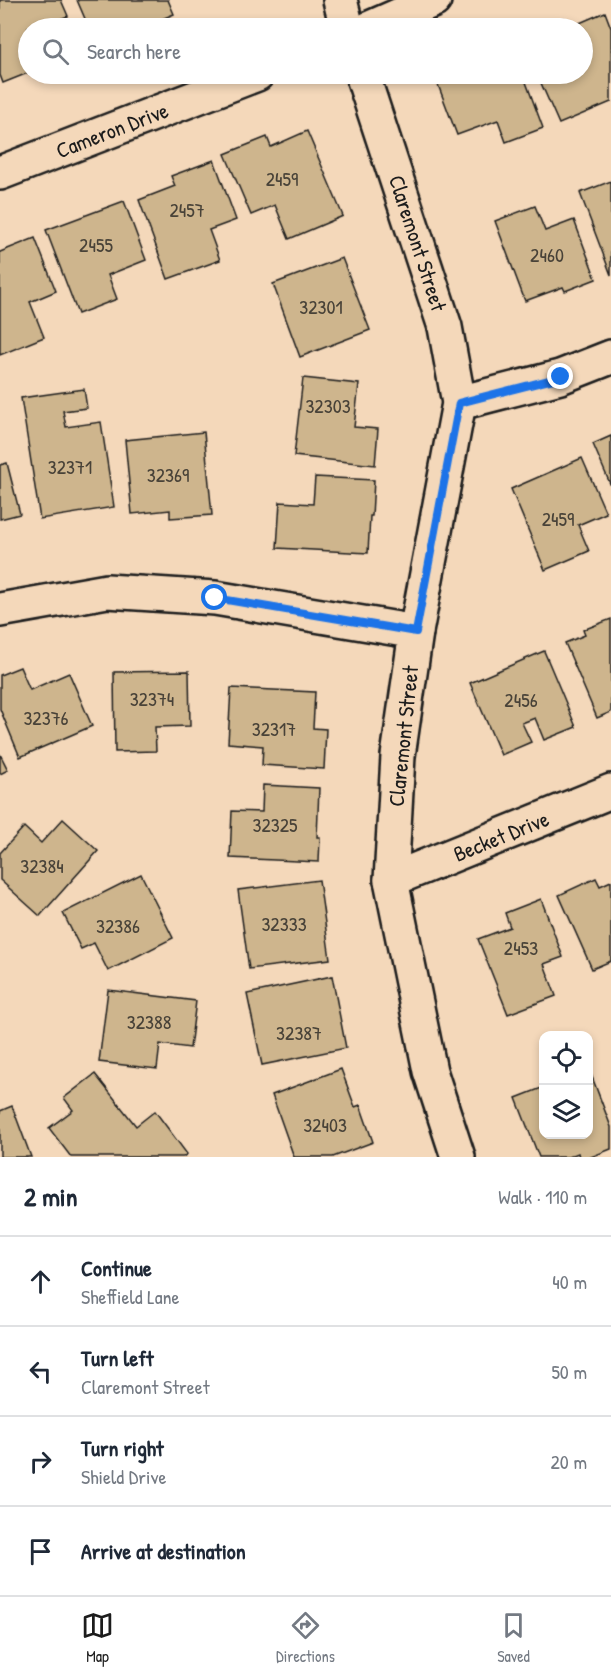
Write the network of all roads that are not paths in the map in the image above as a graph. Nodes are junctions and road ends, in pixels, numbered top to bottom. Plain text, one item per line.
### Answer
1 (340, 0) edge
2 (434, 0) edge
3 (344, 18) edge
4 (393, 18) edge
5 (231, 84) edge
6 (365, 84) edge
7 (0, 173) edge
8 (611, 357) edge
9 (459, 403) junction
10 (0, 610) edge
11 (416, 632) junction
12 (611, 791) edge
13 (391, 880) junction
14 (458, 1157) edge

1 - 3 street
2 - 4 street
5 - 7 street, Cameron Drive
6 - 9 street, Claremont Street
8 - 9 street
9 - 11 street, Claremont Street
10 - 11 street
11 - 13 street, Claremont Street
12 - 13 street, Becket Drive
13 - 14 street, Claremont Street

